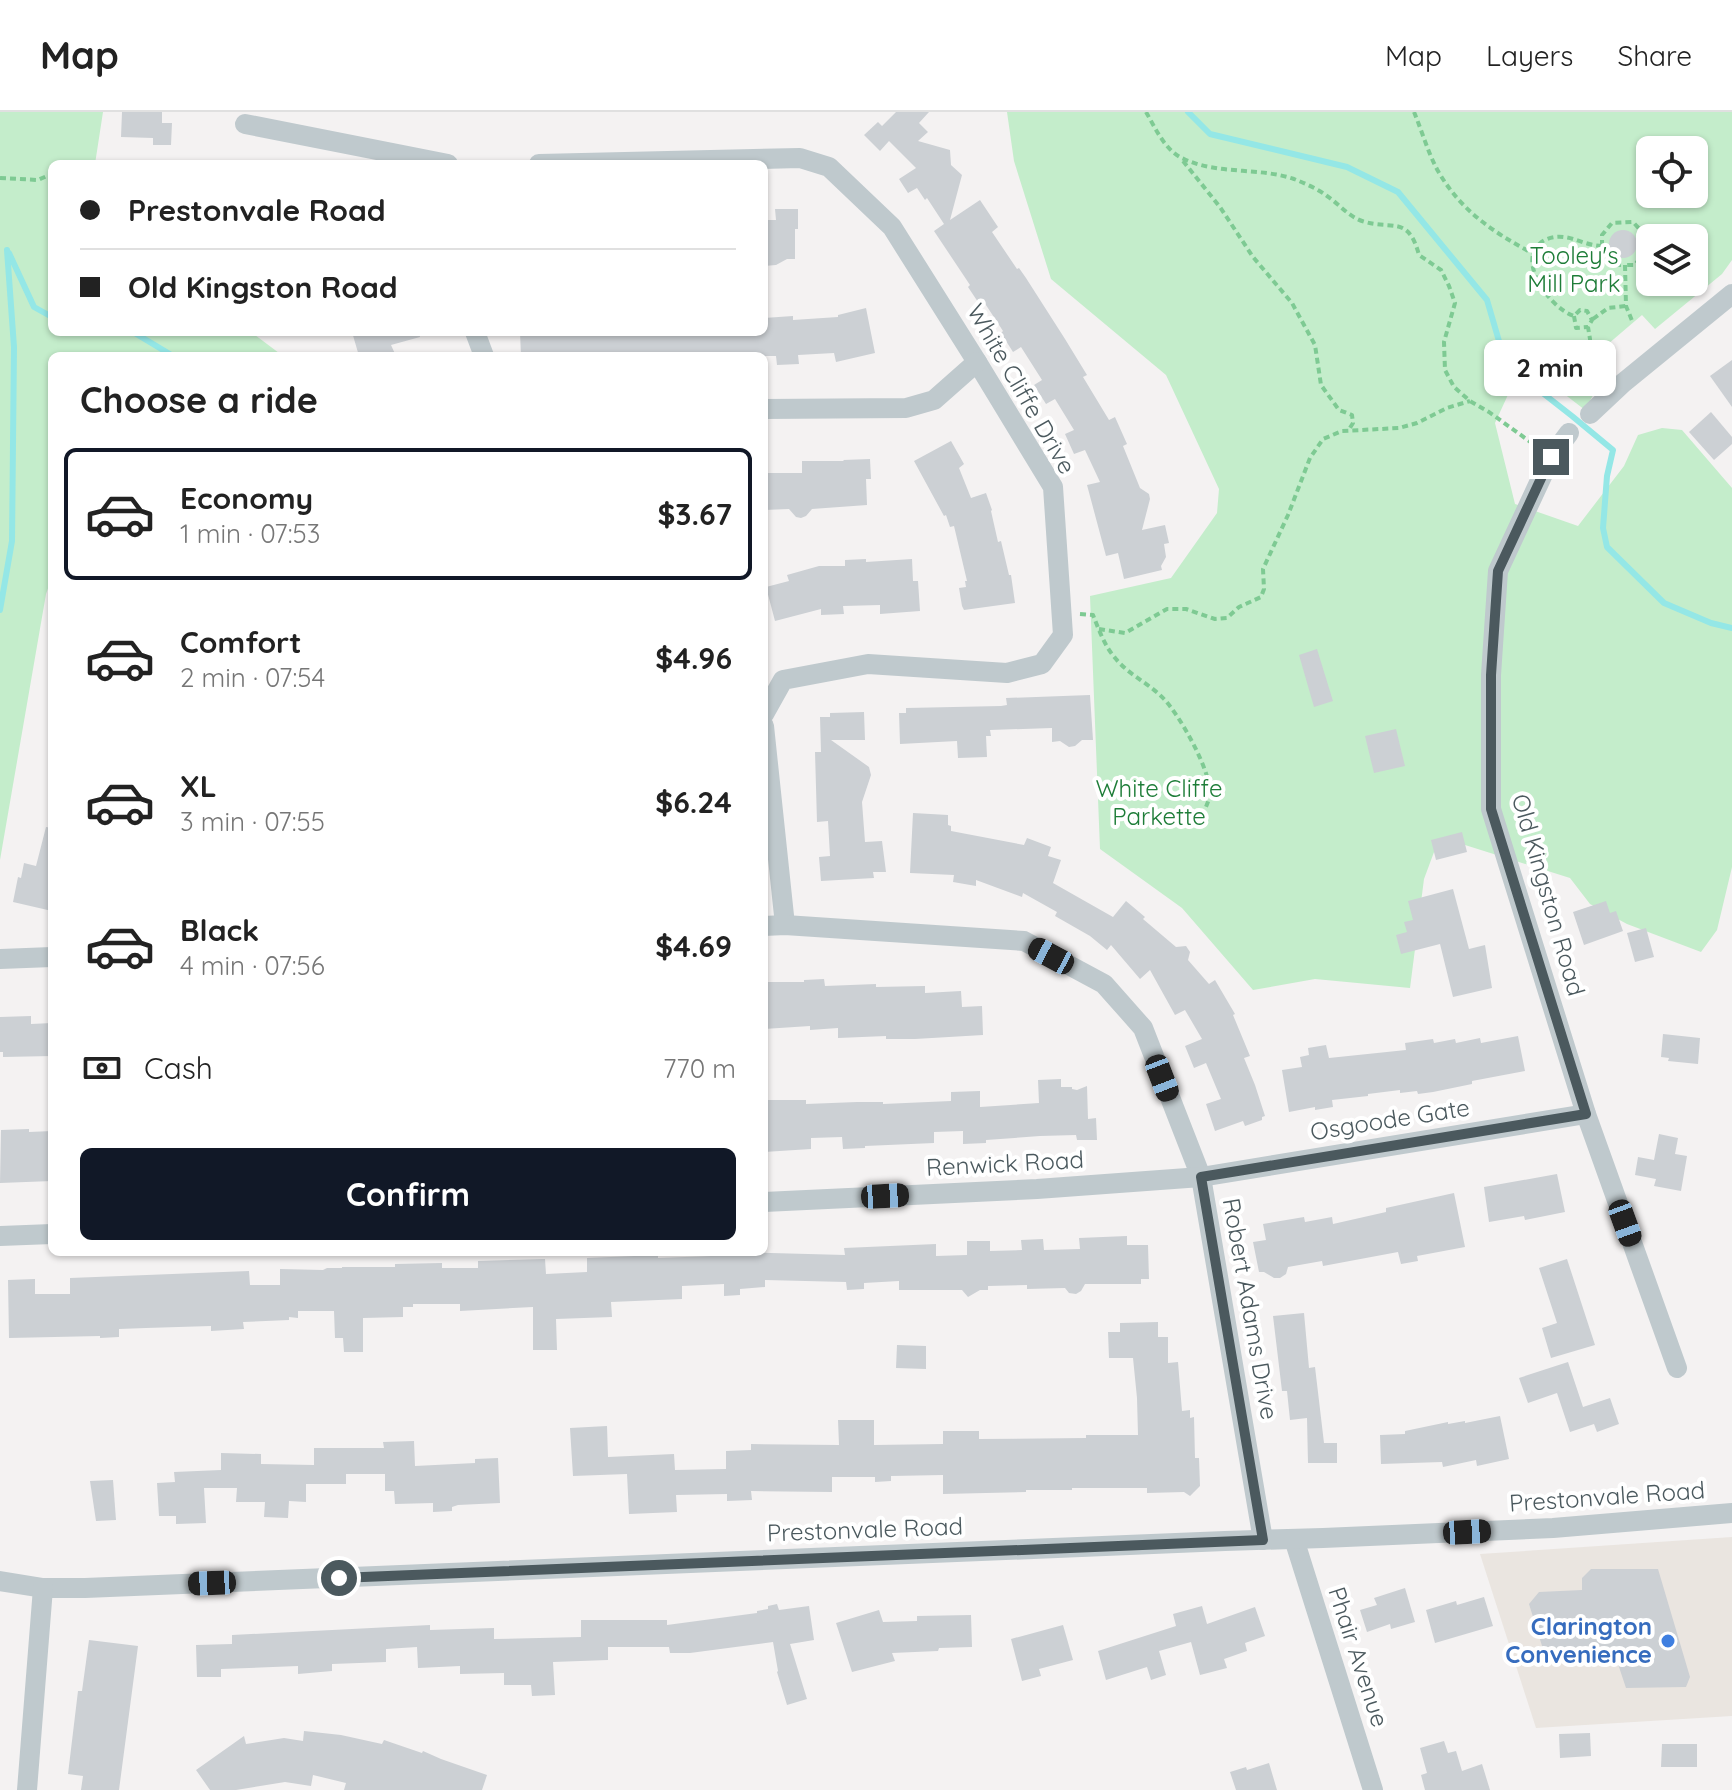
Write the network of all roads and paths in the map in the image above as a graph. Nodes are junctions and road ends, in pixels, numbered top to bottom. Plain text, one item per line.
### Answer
1 (1146, 112) edge
2 (1414, 112) edge
3 (245, 124) dead end
4 (1182, 159) junction
5 (428, 160) edge
6 (713, 160) edge
7 (48, 175) edge
8 (0, 178) edge
9 (1602, 246) junction
10 (1532, 253) junction
11 (1625, 265) junction
12 (1732, 294) edge
13 (1626, 306) junction
14 (1574, 316) junction
15 (1592, 320) junction
16 (1633, 323) dead end
17 (1588, 327) junction
18 (977, 362) junction
19 (1623, 383) junction
20 (1470, 401) junction
21 (768, 409) edge
22 (1590, 414) dead end
23 (1348, 431) junction
24 (1569, 433) dead end
25 (1551, 457) junction
26 (1062, 612) junction
27 (1099, 629) junction
28 (768, 707) edge
29 (768, 806) edge
30 (1191, 815) dead end
31 (774, 925) edge
32 (48, 957) edge
33 (0, 959) edge
34 (1586, 1114) junction
35 (1201, 1177) junction
36 (768, 1202) edge
37 (48, 1234) edge
38 (0, 1236) edge
39 (1677, 1368) dead end
40 (1732, 1513) edge
41 (1294, 1539) junction
42 (1263, 1540) junction
43 (0, 1581) edge
44 (43, 1588) junction
45 (27, 1790) edge
46 (1373, 1790) edge

1 - 4 path
2 - 10 path
3 - 5 street
4 - 20 path
4 - 23 path
6 - 18 street, White Cliffe Drive
7 - 8 path
9 - 10 path
9 - 11 path
9 - 11 path
10 - 14 path
11 - 13 path
12 - 19 street
13 - 15 path
13 - 16 path
14 - 15 path
14 - 17 path
15 - 17 path
17 - 19 path
18 - 21 street
18 - 26 street, White Cliffe Drive
19 - 22 street
20 - 23 path
20 - 25 path
23 - 27 path
24 - 25 street, Old Kingston Road
25 - 34 street, Old Kingston Road
26 - 27 path
26 - 28 street, White Cliffe Drive
27 - 30 path
29 - 31 street
31 - 35 street, Robert Adams Drive
32 - 33 street
34 - 35 street, Osgoode Gate
34 - 39 street, Old Kingston Road
35 - 36 street, Renwick Road
35 - 42 street, Robert Adams Drive
37 - 38 street
40 - 41 street, Prestonvale Road
41 - 42 street, Prestonvale Road
41 - 46 street, Phair Avenue
42 - 44 street, Prestonvale Road
43 - 44 street, Prestonvale Road
44 - 45 street

